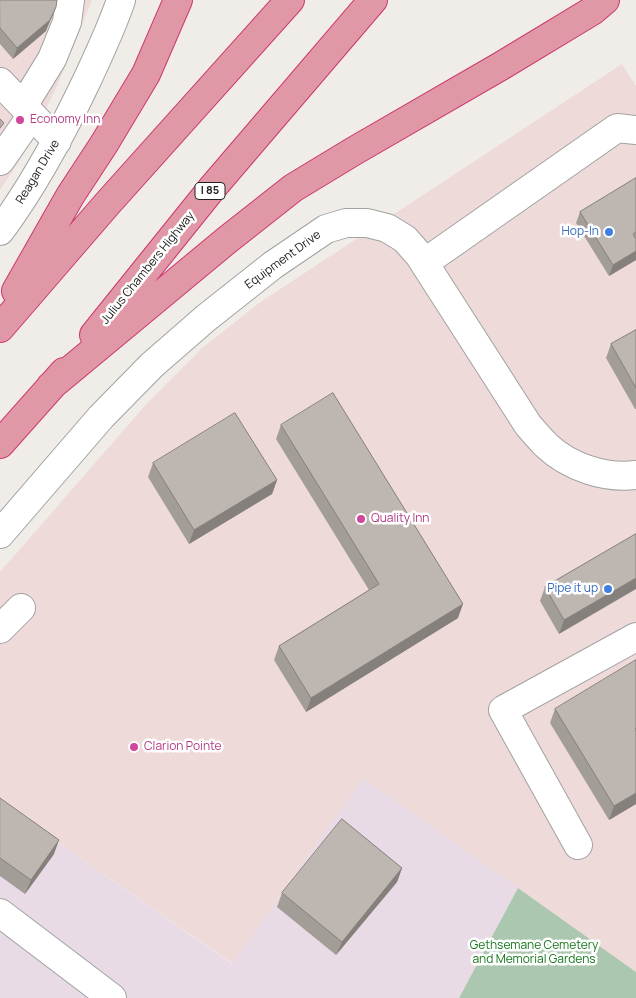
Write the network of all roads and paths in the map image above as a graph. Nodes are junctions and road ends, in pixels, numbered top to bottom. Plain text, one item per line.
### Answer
1 (70, 0) edge
2 (121, 0) edge
3 (178, 0) edge
4 (290, 0) edge
5 (373, 0) edge
6 (605, 0) edge
7 (0, 82) edge
8 (27, 110) junction
9 (636, 130) edge
10 (57, 141) junction
11 (0, 161) edge
12 (0, 231) edge
13 (424, 264) junction
14 (0, 318) edge
15 (0, 328) edge
16 (51, 386) junction
17 (0, 444) edge
18 (636, 475) edge
19 (0, 534) edge
20 (21, 608) dead end
21 (0, 629) edge
22 (636, 637) edge
23 (578, 845) dead end
24 (0, 912) edge
25 (112, 998) edge

1 - 8 street
2 - 10 street, Reagan Drive
3 - 14 highway
4 - 15 highway
5 - 16 highway, Julius Chambers Highway / I 85
6 - 16 highway
7 - 8 street
8 - 10 street
8 - 11 street
9 - 13 street
10 - 12 street, Reagan Drive
13 - 18 street, Equipment Drive
13 - 19 street, Equipment Drive
16 - 17 highway, Julius Chambers Highway / I 85
20 - 21 street
22 - 23 street
24 - 25 street

